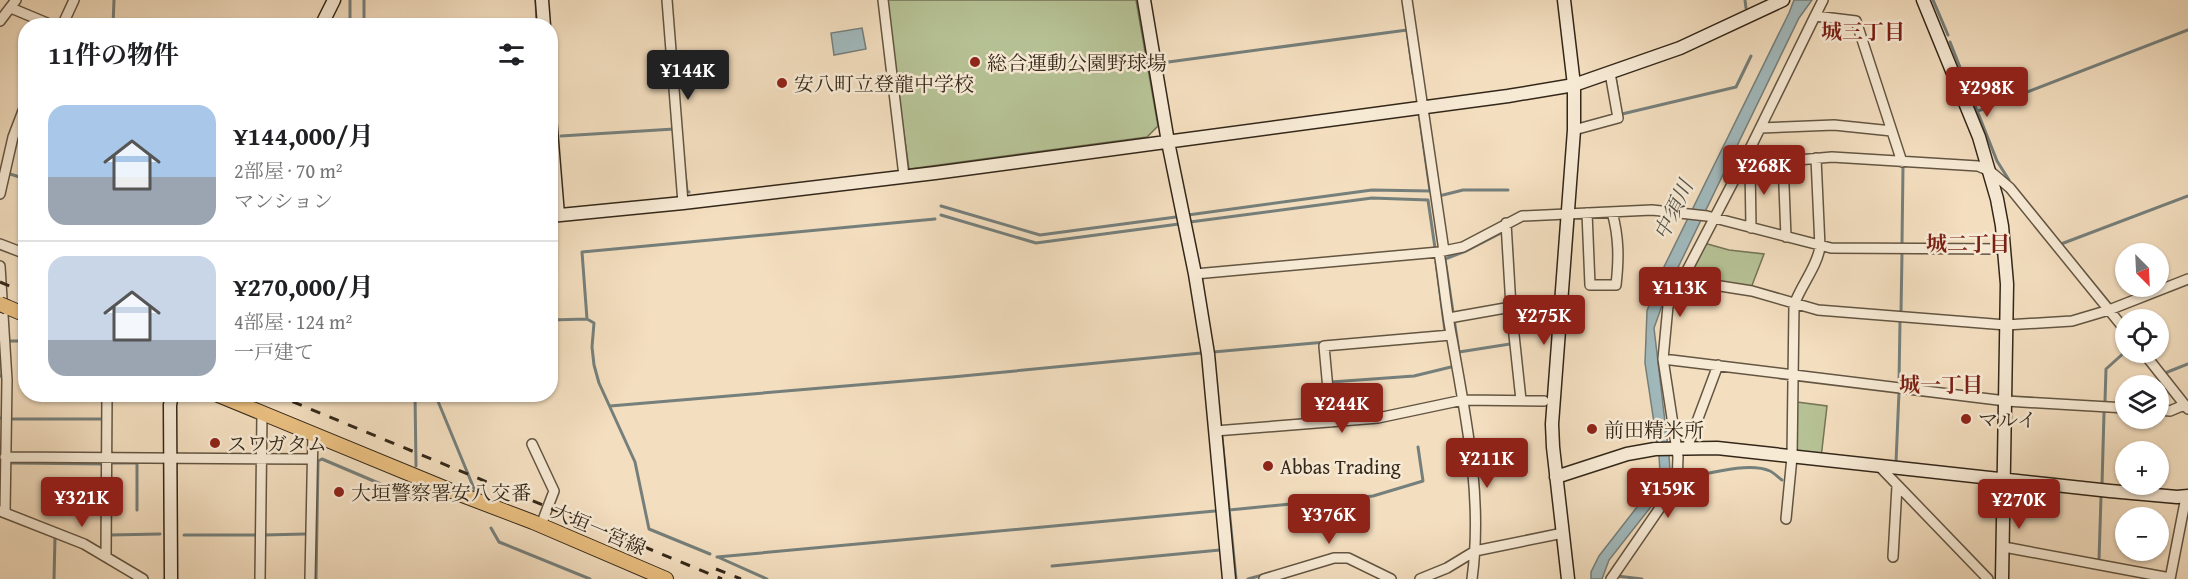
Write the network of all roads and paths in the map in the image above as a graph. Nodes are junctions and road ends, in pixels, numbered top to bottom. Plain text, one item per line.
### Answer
1 (74, 0) edge
2 (334, 0) edge
3 (542, 0) edge
4 (668, 0) edge
5 (883, 0) edge
6 (1144, 0) edge
7 (1407, 0) edge
8 (1564, 0) edge
9 (1782, 0) edge
10 (1823, 0) edge
11 (1923, 0) edge
12 (14, 4) edge
13 (1815, 16) junction
14 (39, 18) edge
15 (66, 18) edge
16 (325, 18) edge
17 (543, 18) edge
18 (0, 21) edge
19 (1610, 73) junction
20 (1574, 84) junction
21 (1423, 107) junction
22 (18, 123) edge
23 (1760, 128) junction
24 (1574, 130) junction
25 (1892, 131) junction
26 (1168, 142) junction
27 (1816, 158) junction
28 (1783, 161) junction
29 (1902, 162) junction
30 (1746, 164) junction
31 (1990, 171) junction
32 (904, 176) junction
33 (0, 194) edge
34 (683, 203) junction
35 (1612, 212) junction
36 (1587, 213) junction
37 (558, 215) edge
38 (1568, 215) junction
39 (1710, 217) junction
40 (1506, 223) junction
41 (1752, 228) junction
42 (1786, 237) junction
43 (0, 244) edge
44 (1820, 247) junction
45 (2005, 249) junction
46 (18, 251) edge
47 (1442, 252) junction
48 (0, 266) edge
49 (1195, 274) junction
50 (2188, 279) edge
51 (1682, 280) junction
52 (1794, 304) junction
53 (4, 306) edge
54 (1511, 307) junction
55 (2109, 309) junction
56 (18, 312) edge
57 (2115, 317) edge
58 (1449, 318) junction
59 (2006, 325) junction
60 (2, 326) edge
61 (1451, 334) junction
62 (1664, 359) junction
63 (2152, 363) edge
64 (1718, 365) junction
65 (1794, 375) junction
66 (3, 380) edge
67 (1555, 386) junction
68 (1463, 400) junction
69 (1521, 400) junction
70 (1544, 401) junction
71 (2006, 401) junction
72 (107, 402) edge
73 (171, 402) edge
74 (235, 402) edge
75 (2115, 407) edge
76 (2186, 407) edge
77 (2169, 411) edge
78 (262, 413) junction
79 (1331, 422) junction
80 (1552, 424) junction
81 (1215, 431) junction
82 (312, 433) junction
83 (532, 444) dead end
84 (1678, 448) junction
85 (5, 457) junction
86 (1792, 457) junction
87 (107, 458) junction
88 (171, 459) junction
89 (311, 459) junction
90 (261, 460) junction
91 (1880, 467) junction
92 (1556, 477) junction
93 (2004, 481) junction
94 (1897, 486) junction
95 (2187, 496) edge
96 (2, 512) edge
97 (1786, 519) dead end
98 (541, 525) junction
99 (1563, 533) junction
100 (2004, 548) junction
101 (1475, 551) junction
102 (106, 557) junction
103 (1893, 557) dead end
104 (1447, 568) junction
105 (2170, 578) edge
106 (143, 579) edge
107 (171, 579) edge
108 (260, 579) edge
109 (310, 579) edge
110 (666, 579) edge
111 (1229, 579) edge
112 (1264, 579) edge
113 (1391, 579) edge
114 (1420, 579) edge
115 (1444, 579) edge
116 (1472, 579) edge
117 (1568, 579) edge
118 (1611, 579) edge
119 (1988, 579) edge
120 (2002, 579) edge

1 - 15 street
2 - 16 street
3 - 17 street
4 - 34 street
5 - 32 street
6 - 26 street
7 - 21 street
8 - 20 street
9 - 19 street
10 - 13 street
11 - 31 street
12 - 14 street
12 - 18 street
13 - 23 street
13 - 25 street
19 - 20 street
19 - 24 street
20 - 21 street
20 - 24 street
21 - 26 street
21 - 47 street
22 - 33 street
23 - 25 street
23 - 30 street
24 - 38 street
25 - 29 street
26 - 32 street
26 - 49 street
27 - 28 street
27 - 29 street
27 - 44 street
28 - 30 street
28 - 42 street
29 - 31 street
30 - 39 street
30 - 41 street
31 - 45 street
31 - 55 street
32 - 34 street
34 - 37 street
35 - 36 street
35 - 36 street
35 - 39 street
36 - 38 street
38 - 40 street
38 - 67 street
39 - 41 street
39 - 51 street
40 - 47 street
40 - 54 street
41 - 42 street
42 - 44 street
43 - 46 street
44 - 45 street
44 - 52 street
45 - 59 street
47 - 49 street
47 - 58 street
48 - 60 street
49 - 81 street
50 - 55 street
51 - 52 street
51 - 62 street
52 - 59 street
52 - 65 street
53 - 56 main road
54 - 58 street
54 - 69 street
55 - 57 street
55 - 59 street
58 - 61 street
59 - 71 street
60 - 66 street
61 - 68 street
61 - 79 street
62 - 64 street
62 - 84 street
63 - 76 street
64 - 65 street
64 - 84 street
65 - 71 street
65 - 86 street
66 - 85 street
67 - 70 street
67 - 80 street
68 - 69 street
68 - 79 street
68 - 101 street
69 - 70 street
70 - 80 street
71 - 75 street
71 - 93 street
72 - 87 street
73 - 88 street
74 - 78 main road, 大垣一宮線
76 - 77 street
78 - 82 main road, 大垣一宮線
78 - 90 street
79 - 81 street
80 - 92 street
81 - 111 street
82 - 89 street
82 - 98 main road, 大垣一宮線
83 - 98 street
84 - 86 street
84 - 92 street
84 - 118 street
85 - 87 street
85 - 96 street
86 - 91 street
86 - 97 street
87 - 88 street
87 - 102 street
88 - 90 street
88 - 107 street
89 - 90 street
89 - 109 street
90 - 108 street
91 - 93 street
91 - 94 street
92 - 99 street
93 - 95 street
93 - 100 street
94 - 103 street
94 - 119 street
95 - 105 street
96 - 102 street
98 - 110 main road, 大垣一宮線
99 - 101 street
99 - 117 street
100 - 105 street
100 - 120 street
101 - 104 street
101 - 116 street
102 - 106 street
104 - 114 street
104 - 115 street
112 - 113 street

